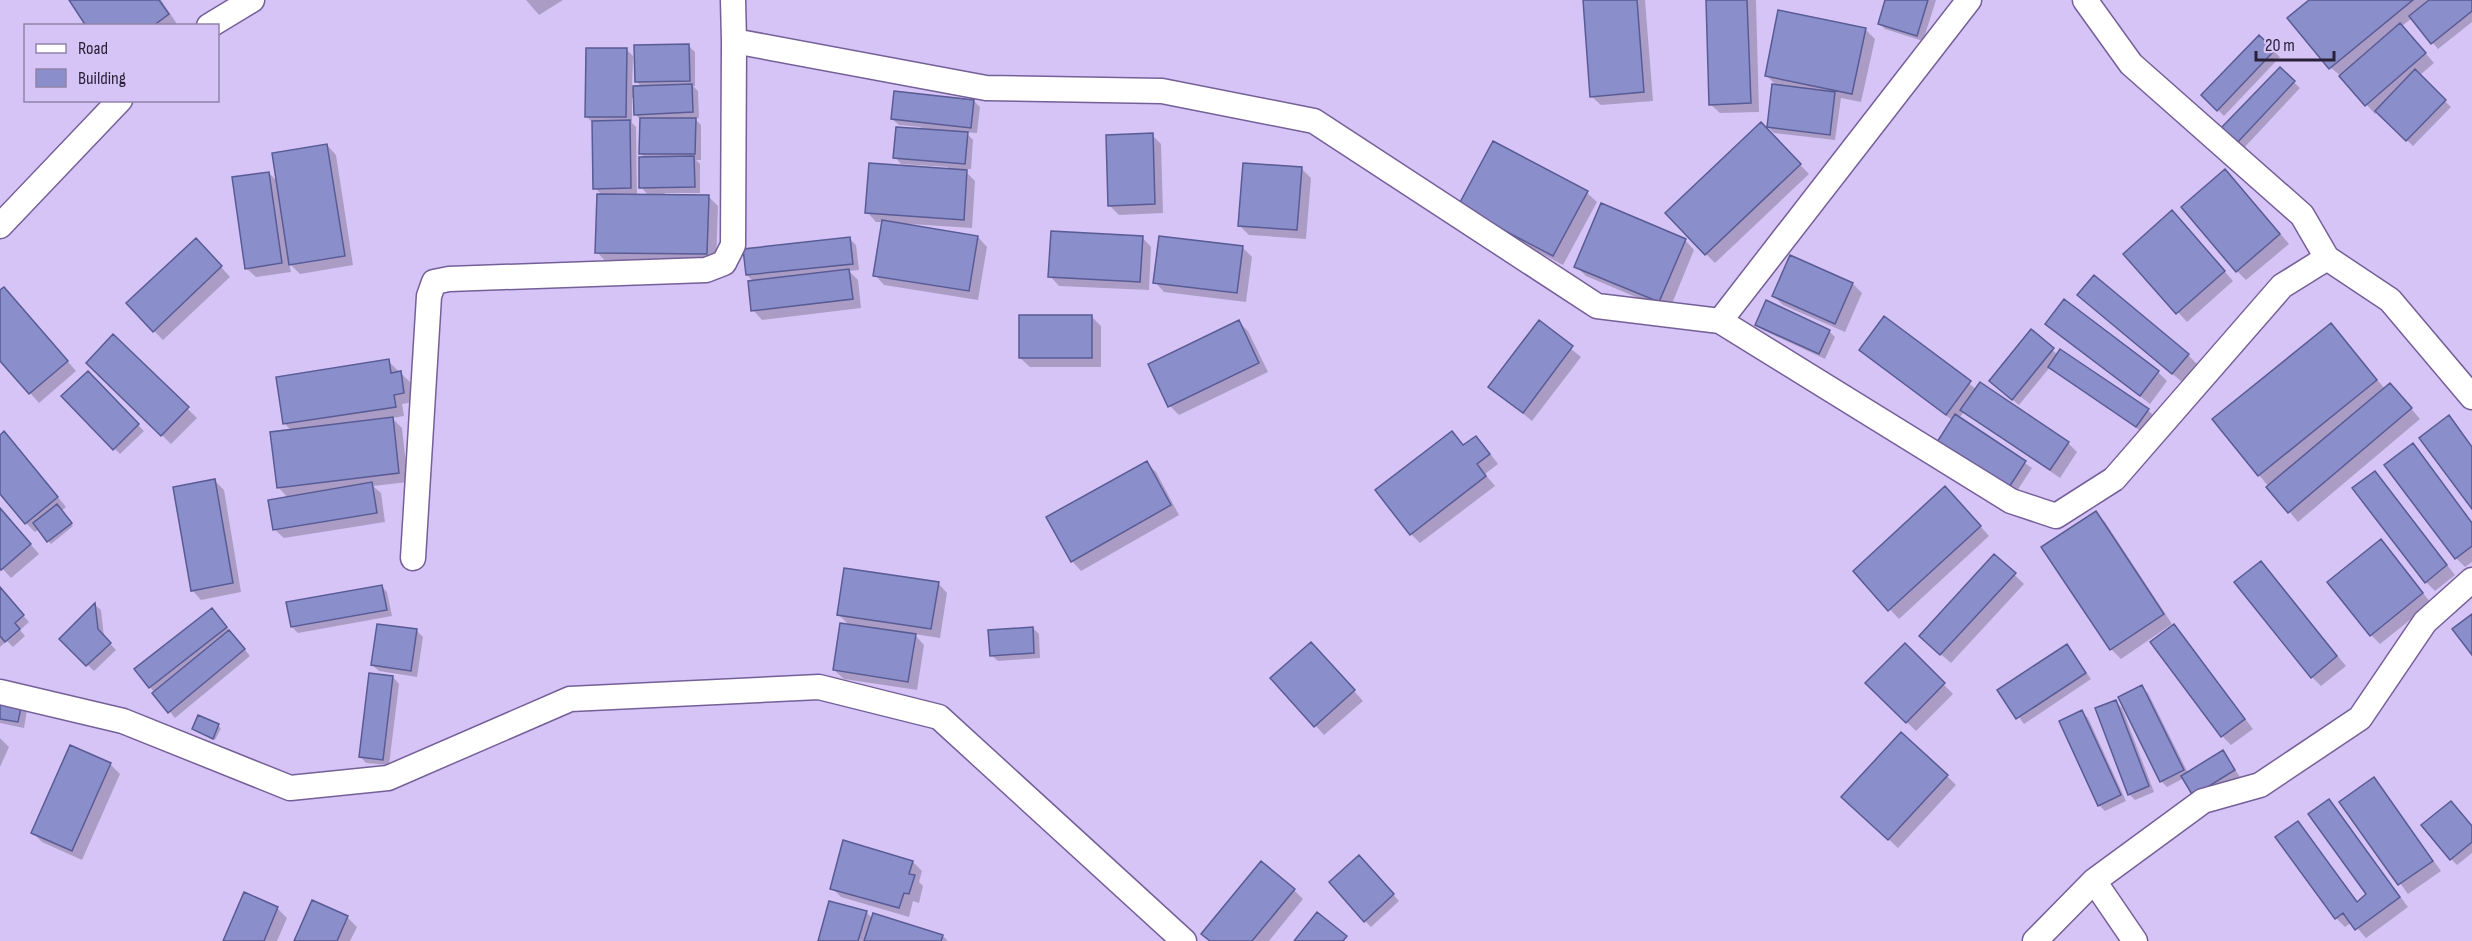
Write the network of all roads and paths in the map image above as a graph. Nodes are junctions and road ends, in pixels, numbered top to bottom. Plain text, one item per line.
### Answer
1 (252, 0) edge
2 (733, 0) edge
3 (1969, 0) edge
4 (2085, 0) edge
5 (212, 24) edge
6 (734, 41) junction
7 (118, 102) edge
8 (0, 226) edge
9 (2327, 258) junction
10 (1720, 321) junction
11 (2472, 397) edge
12 (413, 558) dead end
13 (2472, 580) edge
14 (0, 692) edge
15 (2094, 881) junction
16 (1184, 941) edge
17 (2035, 941) edge
18 (2135, 941) edge

1 - 5 street
2 - 6 street
3 - 10 street
4 - 9 street
6 - 10 street
6 - 12 street
7 - 8 street
9 - 10 street
9 - 11 street
13 - 15 street
14 - 16 street
15 - 17 street
15 - 18 street

